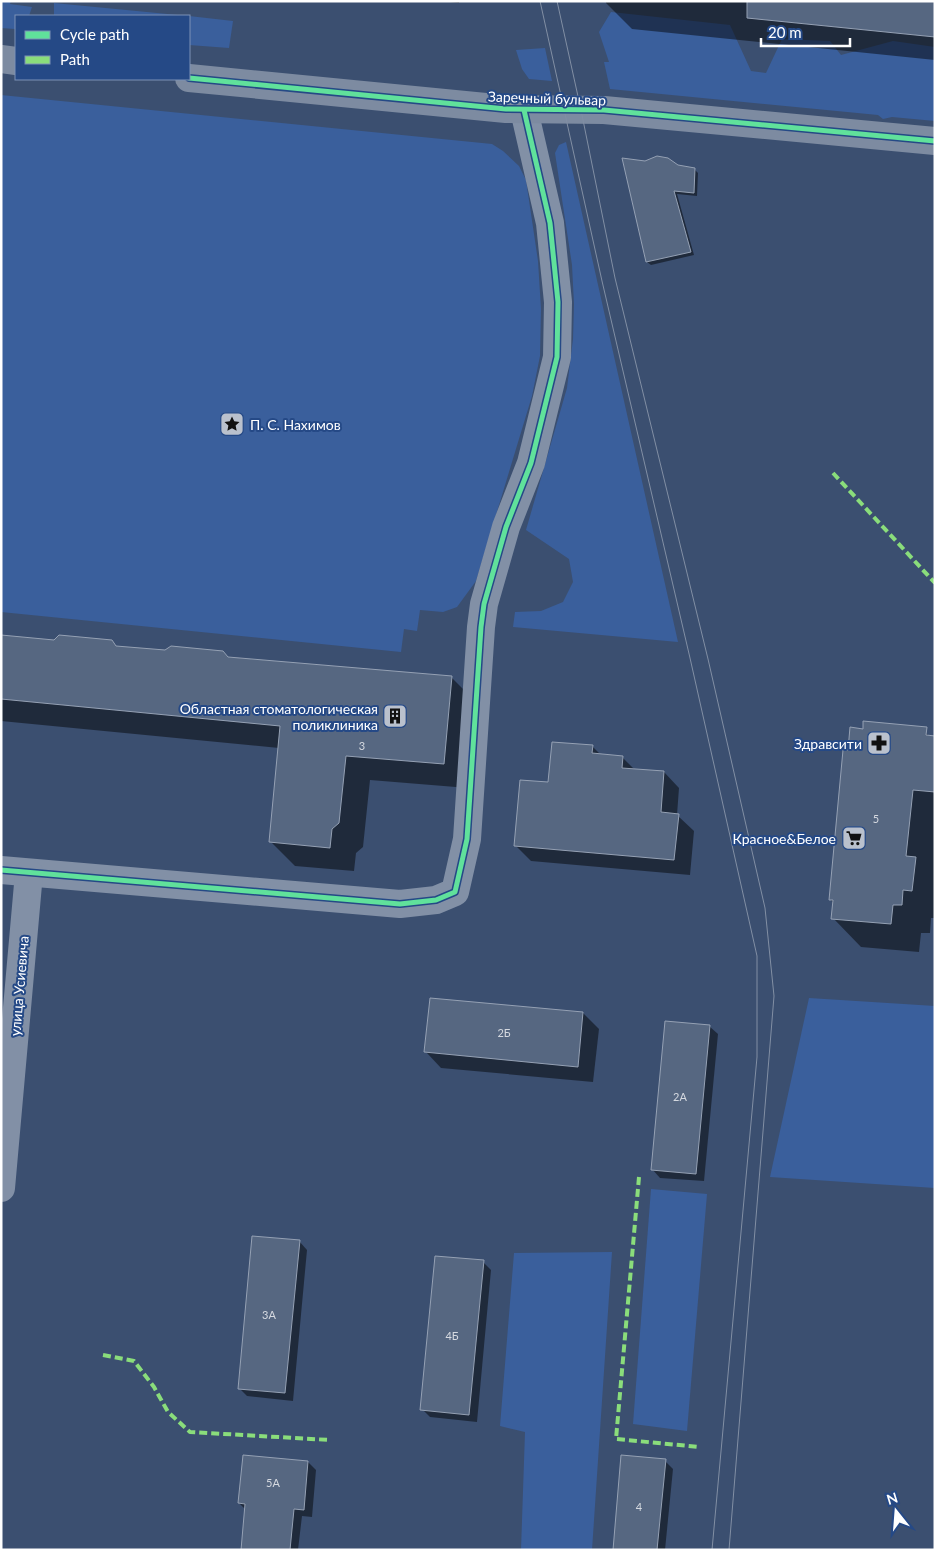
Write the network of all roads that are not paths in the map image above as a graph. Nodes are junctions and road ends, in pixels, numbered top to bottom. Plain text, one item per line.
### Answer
1 (1, 60) edge
2 (15, 61) edge
3 (190, 78) edge
4 (524, 110) junction
5 (935, 141) edge
6 (1, 870) edge
7 (29, 873) junction
8 (1, 1188) edge

1 - 2 street
3 - 4 street, Заречный бульвар
4 - 5 street, Заречный бульвар
4 - 7 street
6 - 7 street
7 - 8 street, улица Усиевича

